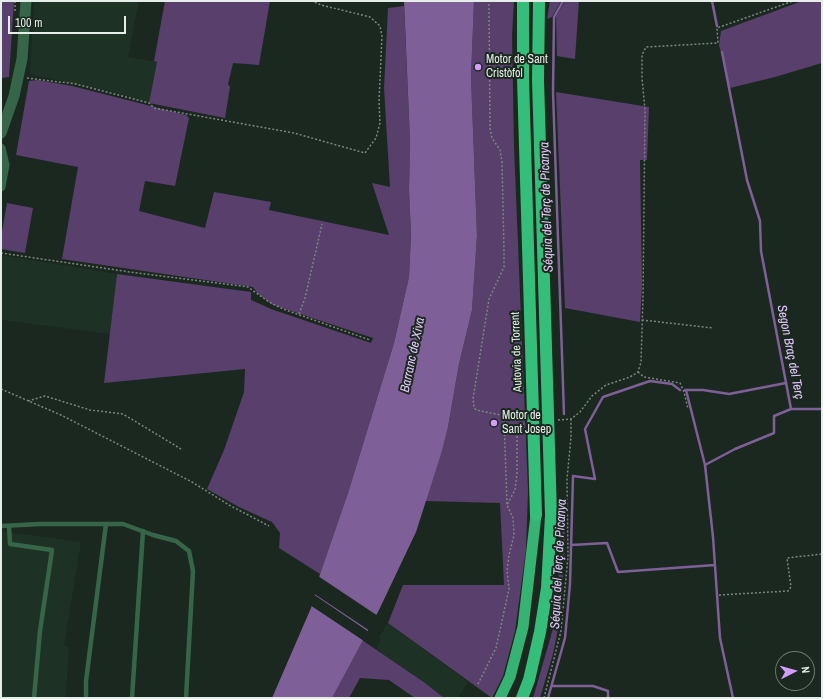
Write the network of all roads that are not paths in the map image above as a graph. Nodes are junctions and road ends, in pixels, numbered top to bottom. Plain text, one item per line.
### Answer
1 (26, 1) edge
2 (523, 1) edge
3 (539, 1) edge
4 (1, 132) edge
5 (1, 148) edge
6 (1, 187) edge
7 (536, 515) junction
8 (106, 524) junction
9 (1, 526) edge
10 (9, 526) junction
11 (143, 531) junction
12 (34, 698) edge
13 (86, 698) edge
14 (132, 698) edge
15 (186, 698) edge
16 (500, 698) edge
17 (508, 698) edge
18 (522, 698) edge

1 - 4 street
2 - 7 highway, Autovia de Torrent
3 - 18 highway
5 - 6 street
7 - 16 highway
7 - 17 highway, Autovia de Torrent
8 - 10 lane
8 - 11 lane
8 - 13 lane
9 - 10 lane
10 - 12 lane
11 - 14 lane
11 - 15 lane

